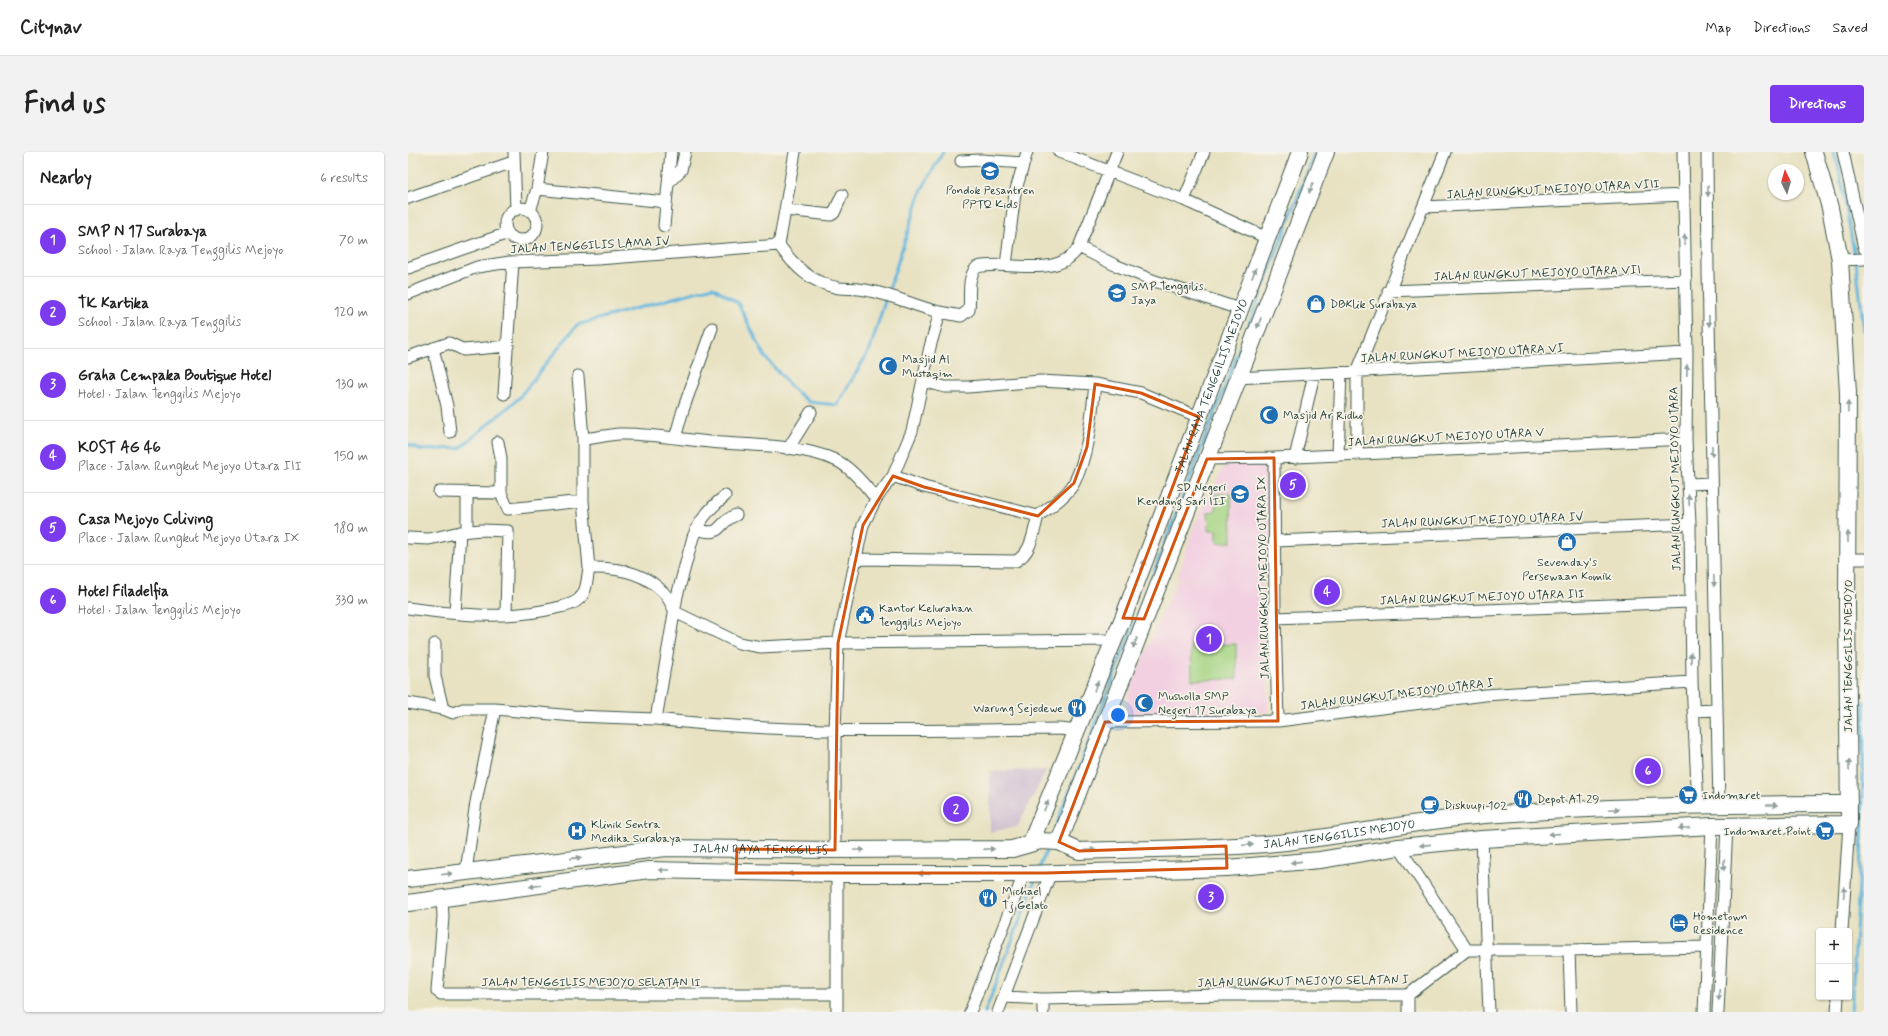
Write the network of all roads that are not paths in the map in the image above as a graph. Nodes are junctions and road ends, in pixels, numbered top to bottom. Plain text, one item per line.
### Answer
1 (543, 152) edge
2 (671, 152) edge
3 (685, 152) edge
4 (795, 152) edge
5 (1027, 152) edge
6 (1059, 152) edge
7 (1117, 152) edge
8 (1204, 152) edge
9 (1300, 152) edge
10 (1326, 152) edge
11 (1445, 152) edge
12 (1683, 152) edge
13 (1708, 152) edge
14 (1814, 152) edge
15 (1843, 152) edge
16 (514, 157) edge
17 (961, 161) dead end
18 (1024, 163) junction
19 (1109, 172) junction
20 (668, 183) junction
21 (537, 189) junction
22 (842, 195) dead end
23 (1684, 195) junction
24 (408, 198) edge
25 (1184, 200) junction
26 (666, 202) junction
27 (1424, 208) junction
28 (516, 210) junction
29 (786, 210) junction
30 (530, 211) junction
31 (664, 226) dead end
32 (508, 233) junction
33 (1267, 238) junction
34 (779, 245) junction
35 (1079, 247) junction
36 (1864, 248) edge
37 (1862, 259) edge
38 (1843, 260) junction
39 (514, 262) junction
40 (1006, 265) junction
41 (408, 268) edge
42 (1686, 280) junction
43 (1388, 291) junction
44 (408, 294) edge
45 (1258, 294) junction
46 (1240, 310) junction
47 (940, 312) junction
48 (712, 328) dead end
49 (508, 346) junction
50 (433, 348) junction
51 (1687, 353) junction
52 (408, 357) edge
53 (1357, 372) junction
54 (1341, 373) junction
55 (1314, 374) junction
56 (578, 376) dead end
57 (1238, 378) junction
58 (923, 381) junction
59 (1095, 384) junction
60 (504, 394) dead end
61 (811, 412) dead end
62 (1199, 417) junction
63 (450, 432) dead end
64 (675, 438) junction
65 (583, 439) junction
66 (1686, 439) junction
67 (498, 442) dead end
68 (788, 449) junction
69 (1357, 454) junction
70 (1338, 456) junction
71 (1274, 458) junction
72 (1295, 458) junction
73 (1207, 459) junction
74 (893, 476) junction
75 (1688, 484) junction
76 (1712, 484) junction
77 (439, 492) dead end
78 (467, 492) junction
79 (501, 493) junction
80 (725, 496) dead end
81 (876, 499) junction
82 (583, 501) junction
83 (736, 515) dead end
84 (1038, 516) junction
85 (1690, 524) junction
86 (696, 529) junction
87 (464, 531) junction
88 (408, 538) edge
89 (1275, 541) junction
90 (856, 559) junction
91 (1855, 559) edge
92 (588, 568) junction
93 (1690, 602) junction
94 (408, 608) edge
95 (675, 612) junction
96 (455, 613) junction
97 (506, 614) junction
98 (1275, 618) junction
99 (1134, 619) junction
100 (1113, 640) junction
101 (838, 643) junction
102 (435, 644) dead end
103 (1692, 682) junction
104 (408, 703) edge
105 (443, 709) junction
106 (495, 709) junction
107 (1717, 710) junction
108 (1693, 711) junction
109 (656, 719) junction
110 (1278, 721) junction
111 (1105, 722) junction
112 (835, 731) junction
113 (1078, 731) junction
114 (1831, 804) junction
115 (1849, 804) junction
116 (1719, 805) junction
117 (1698, 806) junction
118 (1577, 810) junction
119 (1831, 824) junction
120 (1849, 824) junction
121 (1720, 826) junction
122 (1579, 832) junction
123 (1482, 839) junction
124 (1046, 842) junction
125 (1226, 846) junction
126 (1399, 847) junction
127 (737, 850) junction
128 (835, 850) junction
129 (945, 850) junction
130 (1226, 868) junction
131 (466, 871) junction
132 (736, 873) junction
133 (1039, 873) junction
134 (837, 874) junction
135 (944, 874) junction
136 (408, 878) edge
137 (442, 899) junction
138 (408, 903) edge
139 (1842, 928) edge
140 (1707, 947) junction
141 (1467, 950) junction
142 (1569, 950) junction
143 (1487, 951) junction
144 (837, 994) junction
145 (1408, 995) junction
146 (1004, 997) junction
147 (1043, 999) junction
148 (1838, 1000) edge
149 (837, 1012) edge
150 (970, 1012) edge
151 (998, 1012) edge
152 (1043, 1012) edge
153 (1408, 1012) edge
154 (1489, 1012) edge
155 (1571, 1012) edge
156 (1704, 1012) edge
157 (1718, 1012) edge
158 (1837, 1012) edge

1 - 21 street
2 - 20 street
3 - 20 street
4 - 29 street
5 - 18 street
6 - 19 street
7 - 19 street
8 - 25 street
9 - 33 main road, JALAN RAYA TENGGILIS MEJOYO
10 -> 45 main road, JALAN RAYA TENGGILIS MEJOYO
11 - 27 street
12 - 23 street, JALAN RUNGKUT MEJOYO UTARA
13 -> 76 street
14 - 38 main road, JALAN TENGGILIS MEJOYO
15 - 36 street
16 - 24 street
16 - 28 street
17 - 18 street
18 - 40 street
19 - 25 street
19 - 35 street
20 - 26 street
21 - 26 street
21 - 30 street
22 - 29 street
23 - 27 street, JALAN RUNGKUT MEJOYO UTARA VIII
42 -> 23 street, JALAN RUNGKUT MEJOYO UTARA
25 - 33 street
26 - 31 street
27 - 43 street
28 - 30 street
28 - 32 street
29 - 34 street
30 - 32 street
32 - 41 street
45 -> 33 main road, JALAN RAYA TENGGILIS MEJOYO
34 - 39 street, JALAN TENGGILIS LAMA IV
34 - 47 street
35 - 40 street
35 - 46 street
37 - 38 street
91 -> 38 main road, JALAN TENGGILIS MEJOYO
39 - 44 street, JALAN TENGGILIS LAMA IV
39 - 49 street
40 - 47 street
42 - 43 street, JALAN RUNGKUT MEJOYO UTARA VII
42 - 51 street, JALAN RUNGKUT MEJOYO UTARA
43 - 53 street
45 - 46 main road, JALAN RAYA TENGGILIS MEJOYO
45 -> 57 main road, JALAN RAYA TENGGILIS MEJOYO
46 - 62 main road, JALAN RAYA TENGGILIS MEJOYO
47 - 58 street
48 - 64 street
49 - 50 street
49 - 60 street
50 - 52 street
50 - 63 street
51 - 53 street, JALAN RUNGKUT MEJOYO UTARA VI
66 -> 51 street, JALAN RUNGKUT MEJOYO UTARA
53 - 54 street, JALAN RUNGKUT MEJOYO UTARA VI
53 - 69 street
54 - 55 street, JALAN RUNGKUT MEJOYO UTARA VI
54 - 70 street
55 - 57 street, JALAN RUNGKUT MEJOYO UTARA VI
55 - 72 street
56 - 65 street
57 - 73 main road, JALAN RAYA TENGGILIS MEJOYO
58 - 59 street
58 - 74 street
59 - 62 street
59 - 84 street
61 - 68 street
99 -> 62 main road, JALAN RAYA TENGGILIS MEJOYO
64 - 65 street
64 - 68 street
65 - 82 street
66 - 69 street, JALAN RUNGKUT MEJOYO UTARA V
66 - 75 street, JALAN RUNGKUT MEJOYO UTARA
67 - 79 street
68 - 81 street
69 - 70 street, JALAN RUNGKUT MEJOYO UTARA V
70 - 72 street, JALAN RUNGKUT MEJOYO UTARA V
71 - 72 street, JALAN RUNGKUT MEJOYO UTARA V
71 - 73 street, JALAN RUNGKUT MEJOYO UTARA V
71 - 89 street, JALAN RUNGKUT MEJOYO UTARA IX
73 -> 99 main road, JALAN RAYA TENGGILIS MEJOYO
74 - 81 street
74 - 84 street
75 - 76 street
85 -> 75 street, JALAN RUNGKUT MEJOYO UTARA
76 -> 107 street
77 - 78 street
78 - 79 street
78 - 87 street
79 - 82 street
80 - 86 street
81 - 90 street
82 - 92 street
83 - 86 street
84 - 90 street
85 - 89 street, JALAN RUNGKUT MEJOYO UTARA IV
85 - 93 street, JALAN RUNGKUT MEJOYO UTARA
86 - 95 street
87 - 88 street
87 - 96 street
87 - 97 street
89 - 98 street, JALAN RUNGKUT MEJOYO UTARA IX
90 - 101 street
115 -> 91 main road, JALAN TENGGILIS MEJOYO
92 - 95 street
92 - 97 street
93 - 98 street, JALAN RUNGKUT MEJOYO UTARA III
103 -> 93 street, JALAN RUNGKUT MEJOYO UTARA
94 - 96 street
95 - 101 street
95 - 109 street
96 - 97 street
98 - 110 street, JALAN RUNGKUT MEJOYO UTARA IX
99 - 100 main road, JALAN RAYA TENGGILIS MEJOYO
99 -> 111 main road, JALAN RAYA TENGGILIS MEJOYO
100 - 101 street
113 -> 100 main road, JALAN RAYA TENGGILIS MEJOYO
101 - 112 street
102 - 105 street
103 - 108 street, JALAN RUNGKUT MEJOYO UTARA
103 - 110 street, JALAN RUNGKUT MEJOYO UTARA I
104 - 105 street
105 - 106 street
106 - 109 street
106 - 131 street
107 - 108 street
107 - 116 street
108 - 117 street, JALAN RUNGKUT MEJOYO UTARA
109 - 112 street
110 - 111 street, JALAN RUNGKUT MEJOYO UTARA I
111 - 124 main road, JALAN RAYA TENGGILIS MEJOYO
112 - 113 street
112 - 128 street
124 -> 113 main road, JALAN RAYA TENGGILIS MEJOYO
114 - 115 main road, JALAN TENGGILIS MEJOYO
116 -> 114 main road, JALAN TENGGILIS MEJOYO
114 - 119 main road
115 - 120 main road
116 - 117 main road, JALAN TENGGILIS MEJOYO
118 -> 117 main road, JALAN TENGGILIS MEJOYO
118 - 122 main road
125 -> 118 main road, JALAN TENGGILIS MEJOYO
119 - 120 main road, JALAN TENGGILIS MEJOYO
119 - 121 main road, JALAN TENGGILIS MEJOYO
139 -> 120 street
121 -> 122 main road, JALAN TENGGILIS MEJOYO
121 - 140 street
121 -> 157 street
122 -> 123 main road, JALAN TENGGILIS MEJOYO
123 -> 126 main road, JALAN TENGGILIS MEJOYO
123 - 143 street
124 -> 125 main road, JALAN TENGGILIS MEJOYO
129 -> 124 main road, JALAN RAYA TENGGILIS
125 - 130 main road
126 -> 130 main road, JALAN TENGGILIS MEJOYO
126 - 141 street
127 - 128 main road, JALAN RAYA TENGGILIS
131 -> 127 main road, JALAN RAYA TENGGILIS
127 - 132 main road
128 -> 129 main road, JALAN RAYA TENGGILIS
129 - 135 main road
130 - 133 main road, JALAN TENGGILIS MEJOYO
136 -> 131 main road, JALAN RAYA TENGGILIS
134 -> 132 main road, JALAN RAYA TENGGILIS
132 -> 137 main road, JALAN RAYA TENGGILIS
133 - 135 main road, JALAN RAYA TENGGILIS
133 - 146 street
133 - 150 street
135 -> 134 main road, JALAN RAYA TENGGILIS
134 - 144 street
137 - 138 main road, JALAN RAYA TENGGILIS
137 - 144 street, JALAN TENGGILIS MEJOYO SELATAN II
140 - 142 street
140 - 156 street
141 - 143 street
141 - 145 street, JALAN RUNGKUT MEJOYO SELATAN I
142 - 143 street
142 - 155 street
143 - 154 street
144 - 149 street
145 - 147 street, JALAN RUNGKUT MEJOYO SELATAN I
145 - 153 street
146 - 147 street, JALAN RUNGKUT MEJOYO SELATAN I
146 - 151 street
147 - 152 street
148 - 158 street

